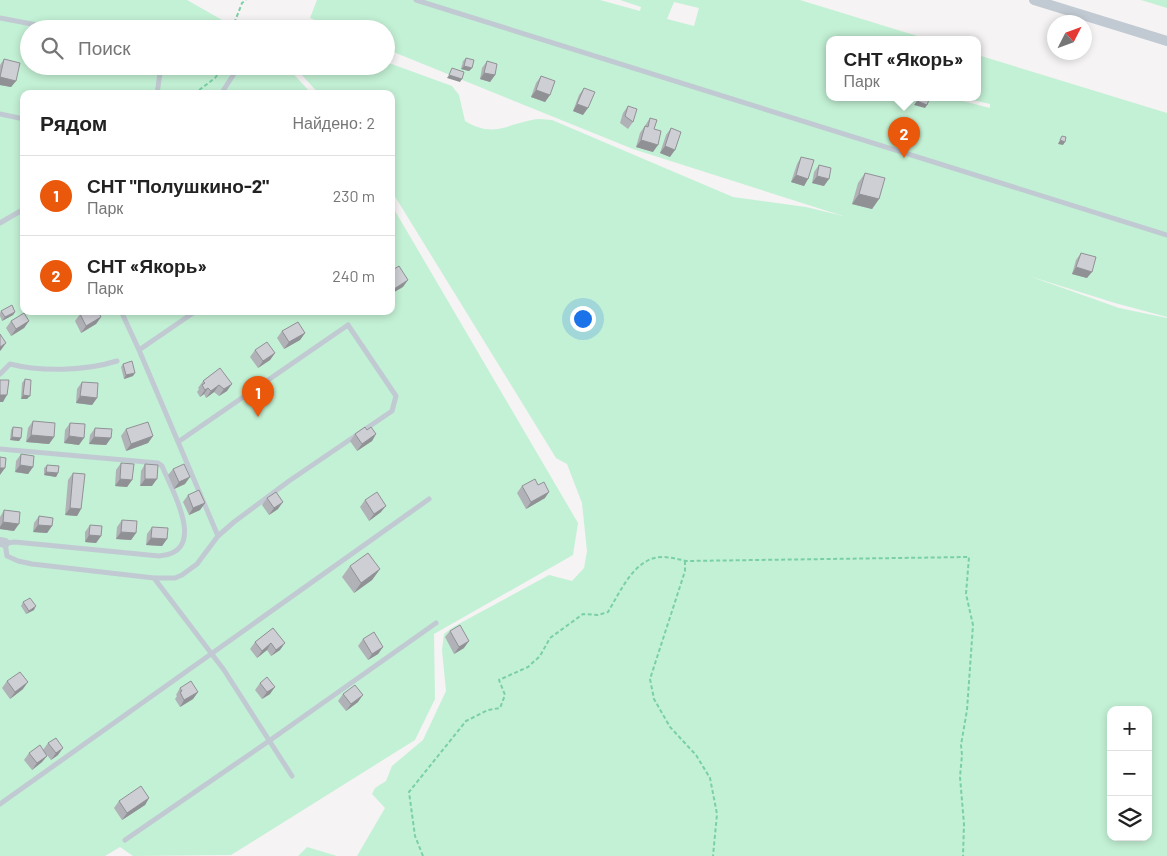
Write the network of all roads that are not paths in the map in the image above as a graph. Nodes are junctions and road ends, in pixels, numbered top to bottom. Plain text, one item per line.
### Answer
1 (416, 0) edge
2 (1034, 0) edge
3 (0, 18) edge
4 (20, 22) edge
5 (1167, 41) edge
6 (160, 75) edge
7 (233, 75) edge
8 (158, 90) edge
9 (224, 90) edge
10 (0, 114) edge
11 (20, 118) edge
12 (20, 211) edge
13 (0, 223) edge
14 (1167, 235) edge
15 (123, 315) edge
16 (190, 315) edge
17 (140, 350) junction
18 (117, 361) dead end
19 (0, 374) edge
20 (178, 442) junction
21 (0, 449) edge
22 (429, 499) dead end
23 (218, 536) junction
24 (3, 543) edge
25 (154, 578) junction
26 (436, 623) dead end
27 (211, 654) junction
28 (269, 741) junction
29 (292, 776) dead end
30 (0, 804) edge
31 (125, 840) dead end

1 - 14 lane
2 - 5 street
3 - 4 lane
6 - 8 lane
7 - 9 lane
10 - 11 lane
12 - 13 lane
15 - 17 lane
16 - 17 lane
17 - 20 lane
18 - 19 lane
20 - 23 lane
20 - 23 lane
21 - 24 lane
22 - 27 lane
23 - 25 lane
24 - 25 lane
25 - 27 lane
26 - 28 lane
27 - 28 lane
27 - 30 lane
28 - 29 lane
28 - 31 lane

